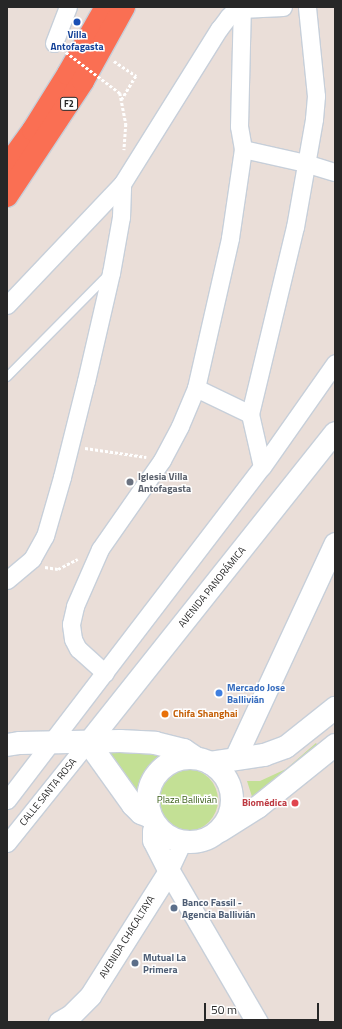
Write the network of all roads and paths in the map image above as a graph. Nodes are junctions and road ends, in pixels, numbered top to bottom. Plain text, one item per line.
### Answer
1 (68, 7) edge
2 (106, 7) edge
3 (124, 7) edge
4 (283, 7) edge
5 (307, 7) edge
6 (241, 8) edge
7 (56, 45) joint
8 (100, 51) junction
9 (122, 99) junction
10 (243, 149) junction
11 (124, 154) dead end
12 (305, 163) junction
13 (7, 166) edge
14 (335, 172) edge
15 (122, 184) junction
16 (7, 196) edge
17 (111, 273) junction
18 (7, 305) edge
19 (335, 363) edge
20 (7, 377) edge
21 (196, 388) junction
22 (250, 414) junction
23 (335, 432) edge
24 (70, 445) junction
25 (162, 460) junction
26 (262, 467) junction
27 (335, 543) edge
28 (100, 548) junction
29 (25, 565) junction
30 (7, 580) edge
31 (105, 673) junction
32 (332, 716) edge
33 (51, 742) junction
34 (88, 742) junction
35 (7, 745) edge
36 (335, 745) edge
37 (235, 758) junction
38 (203, 761) junction
39 (7, 800) edge
40 (153, 821) junction
41 (214, 834) junction
42 (183, 841) junction
43 (7, 843) edge
44 (169, 871) junction
45 (69, 1020) edge
46 (257, 1022) edge

1 - 7 street
2 - 13 highway, F2
3 - 8 highway, F2
4 - 6 street
5 - 12 street
6 - 10 street
6 - 15 street
7 - 9 path, bridge
8 - 9 path
8 - 16 highway, F2
9 - 11 path
10 - 12 street
10 - 21 street
12 - 14 street
12 - 22 street
15 - 17 street
15 - 18 street
17 - 20 lane
17 - 24 street
19 - 26 street
21 - 22 street
21 - 25 street
22 - 26 street
23 - 34 street, AVENIDA PANORÁMICA
24 - 25 path
24 - 29 street
25 - 28 street
26 - 31 street
27 - 37 street
28 - 29 path
28 - 31 street
29 - 30 street
31 - 33 street
32 - 37 main road
33 - 34 main road
33 - 35 main road
33 - 39 street
34 - 38 main road
34 - 40 main road
34 - 43 street, CALLE SANTA ROSA
36 - 41 main road
37 - 38 main road
38 - 40 main road
38 - 41 main road
40 - 42 main road
40 - 44 street
41 - 42 main road
42 - 44 street, AVENIDA CHACALTAYA
44 - 45 street, AVENIDA CHACALTAYA
44 - 46 street

